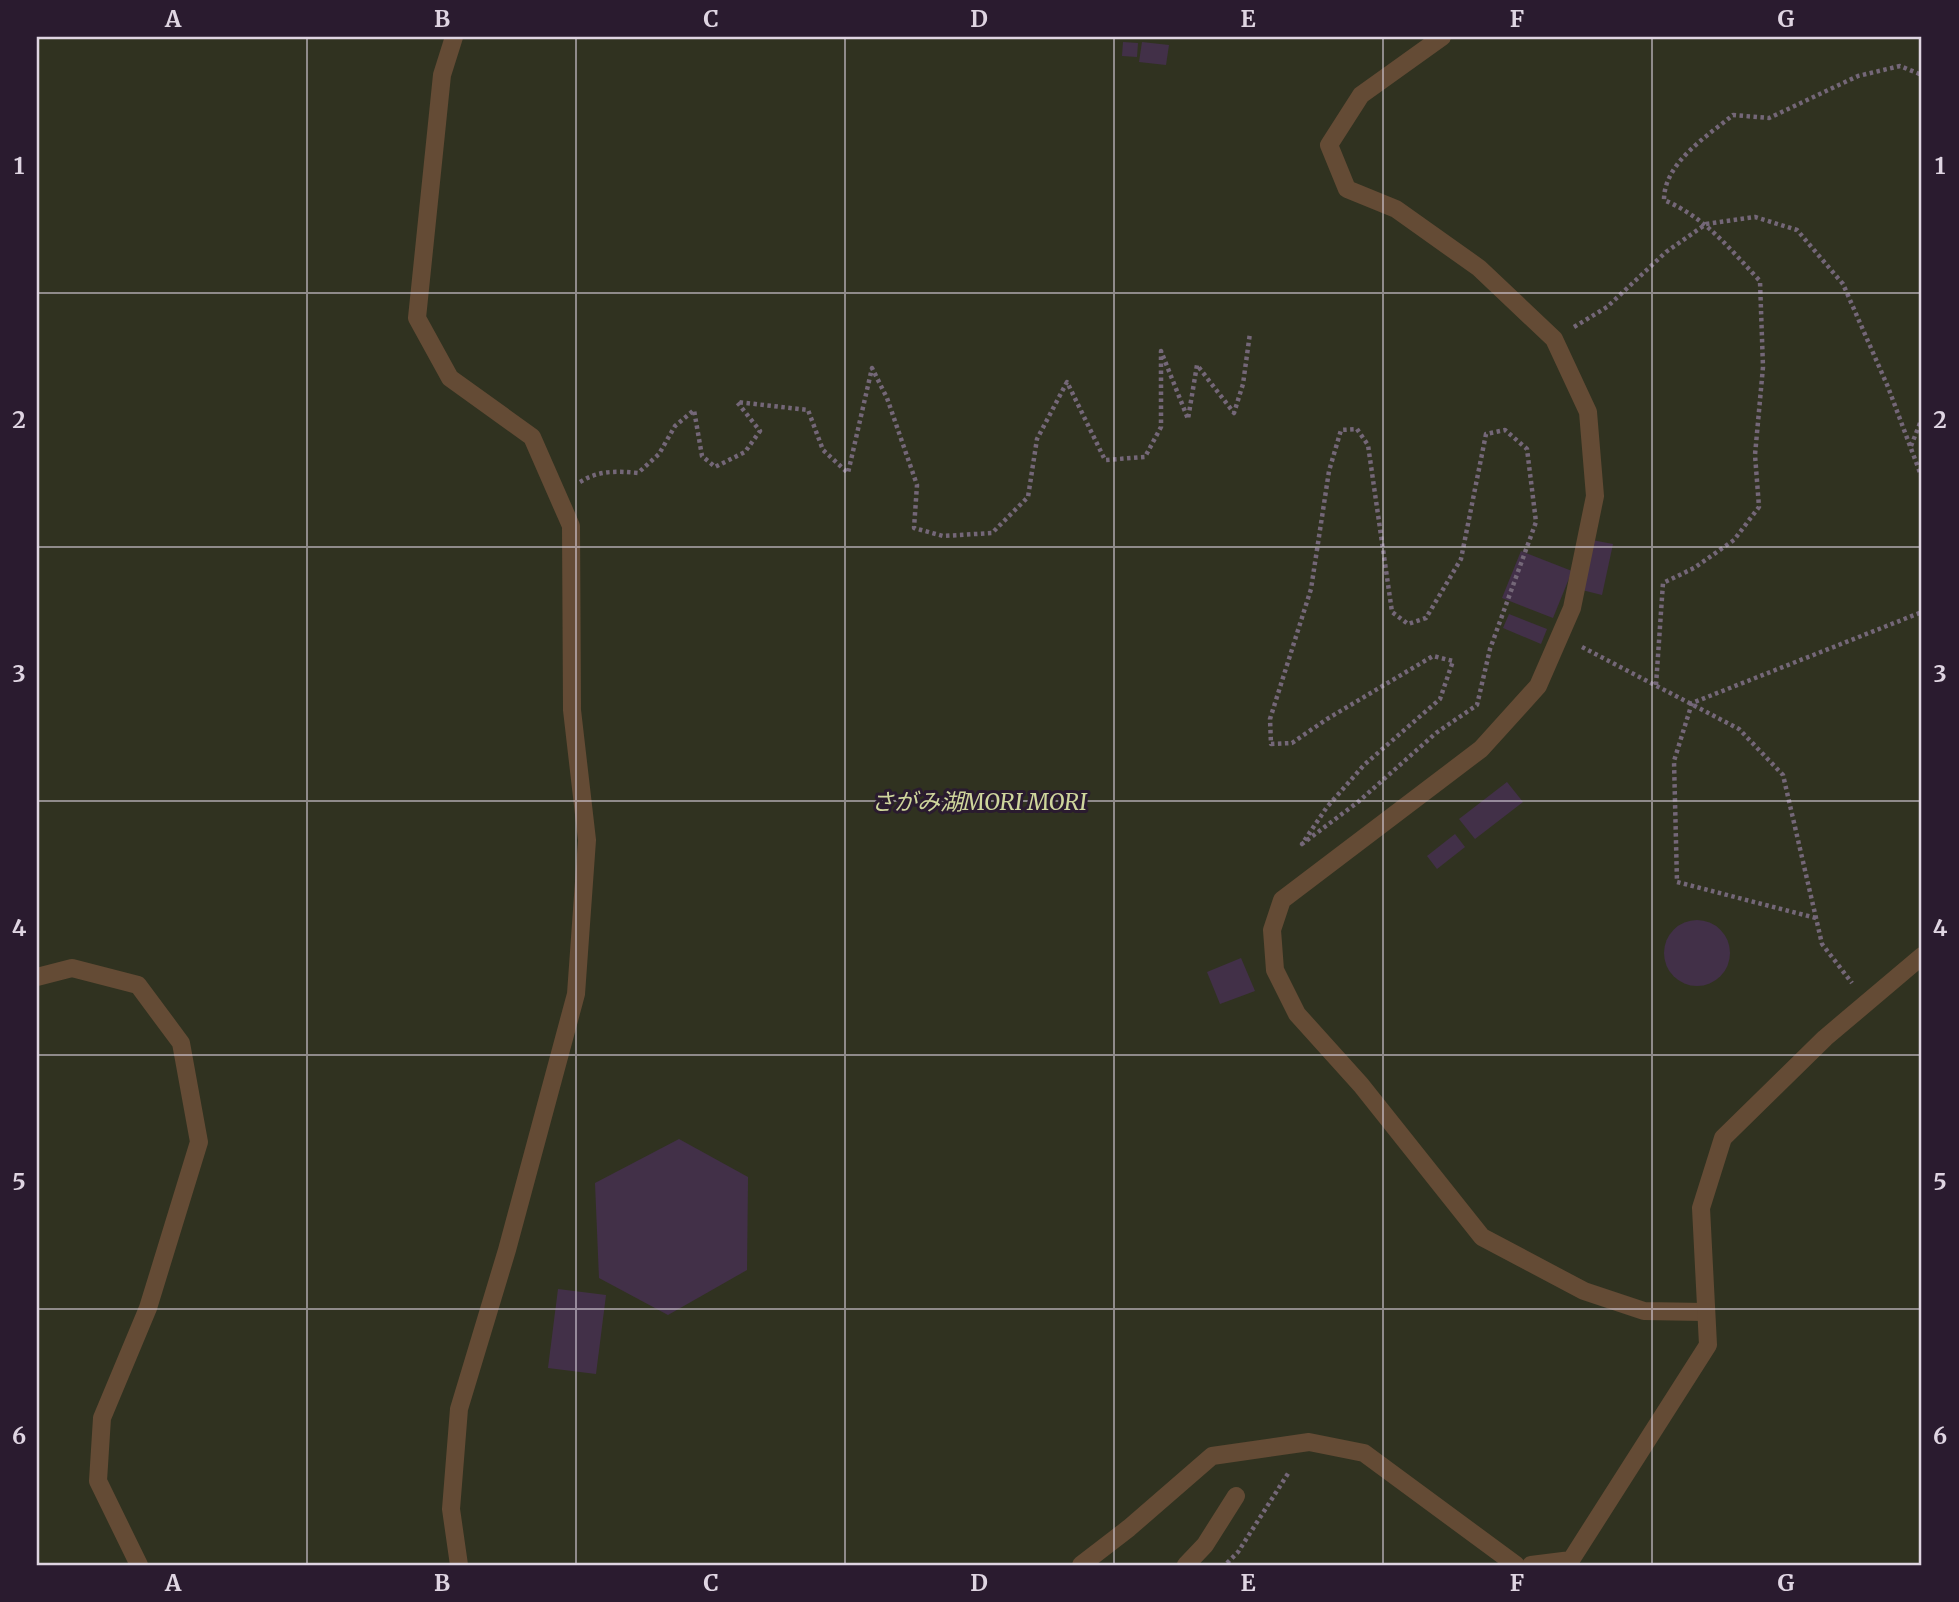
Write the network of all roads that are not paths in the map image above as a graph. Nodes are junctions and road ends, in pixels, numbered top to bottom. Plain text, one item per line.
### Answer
1 (454, 37) edge
2 (1442, 37) edge
3 (1922, 956) edge
4 (37, 977) edge
5 (1705, 1312) junction
6 (1236, 1496) dead end
7 (139, 1565) edge
8 (459, 1565) edge
9 (1081, 1565) edge
10 (1186, 1565) edge
11 (1516, 1565) edge
12 (1531, 1565) edge

1 - 8 lane
2 - 5 lane
3 - 5 lane
4 - 7 lane
5 - 12 lane
6 - 10 lane
9 - 11 lane

